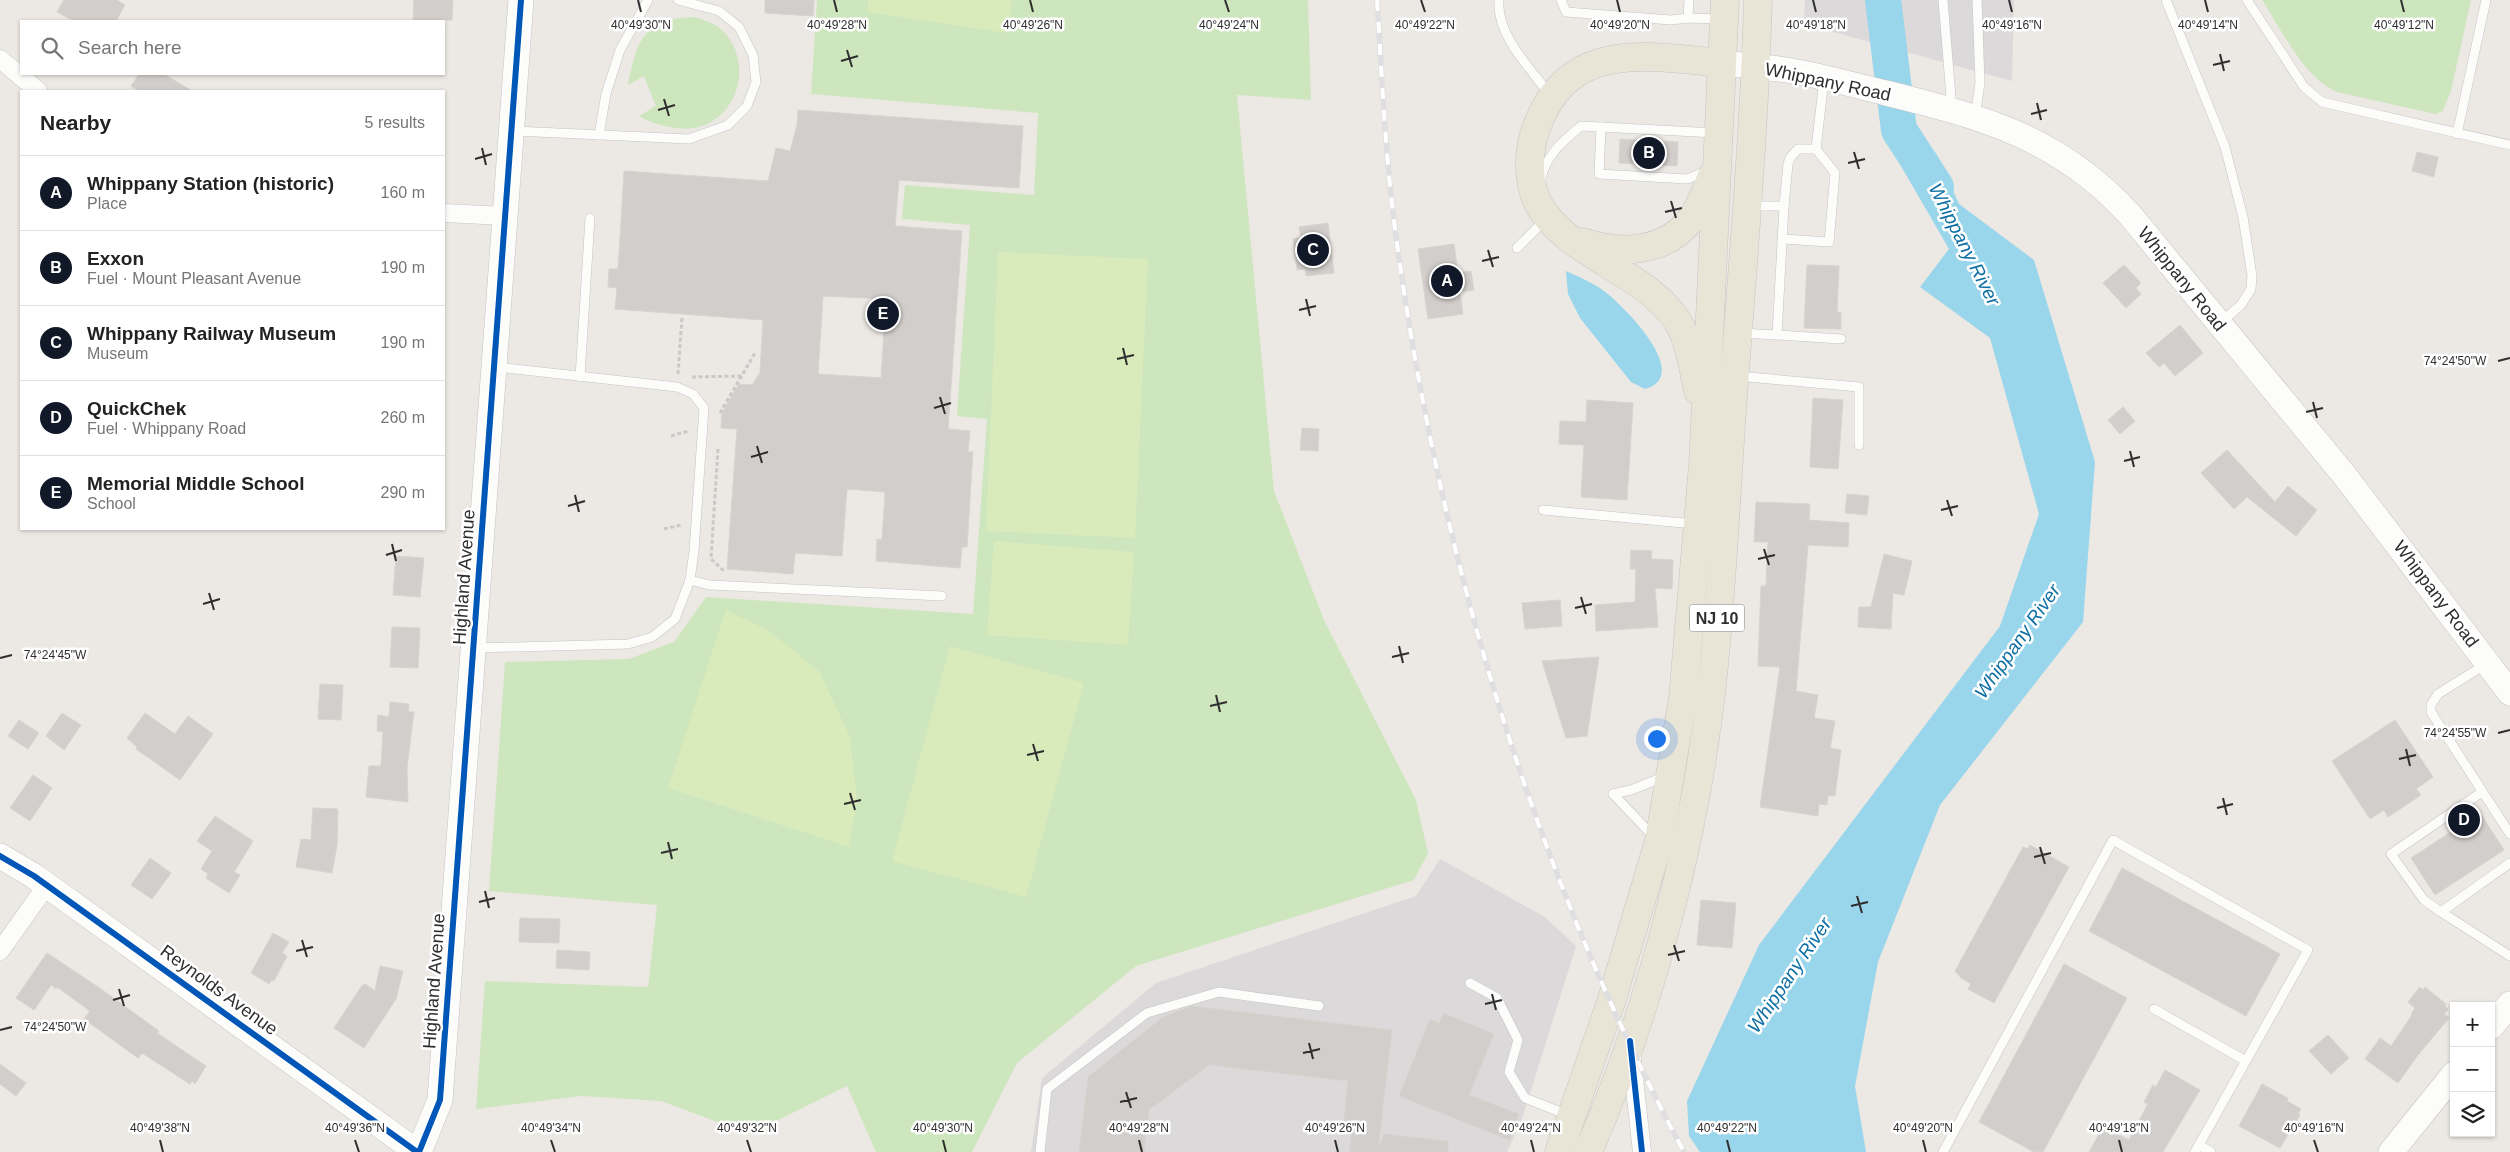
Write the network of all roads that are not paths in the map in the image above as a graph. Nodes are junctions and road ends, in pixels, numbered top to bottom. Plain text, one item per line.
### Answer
1 (521, 0) edge
2 (648, 0) edge
3 (678, 0) edge
4 (1499, 0) edge
5 (1561, 0) edge
6 (1689, 0) edge
7 (1758, 0) edge
8 (1943, 0) edge
9 (1976, 0) edge
10 (2166, 0) edge
11 (2247, 0) edge
12 (2486, 0) edge
13 (691, 1) edge
14 (1725, 10) edge
15 (1688, 18) junction
16 (0, 59) edge
17 (1721, 63) junction
18 (1754, 67) junction
19 (1829, 79) junction
20 (37, 90) edge
21 (1552, 97) junction
22 (1963, 113) junction
23 (1601, 127) junction
24 (511, 131) junction
25 (1718, 133) junction
26 (2457, 134) junction
27 (599, 135) junction
28 (2510, 145) edge
29 (1816, 149) junction
30 (1717, 166) junction
31 (1746, 206) junction
32 (1784, 206) junction
33 (1543, 209) junction
34 (445, 213) edge
35 (505, 216) junction
36 (590, 218) dead end
37 (1571, 238) junction
38 (1784, 238) junction
39 (1518, 248) dead end
40 (2219, 324) junction
41 (1738, 333) junction
42 (1777, 335) junction
43 (1841, 339) dead end
44 (494, 367) junction
45 (1734, 375) junction
46 (580, 376) junction
47 (1859, 446) dead end
48 (1703, 464) junction
49 (1543, 510) dead end
50 (1698, 524) junction
51 (690, 580) junction
52 (942, 596) dead end
53 (473, 648) junction
54 (2488, 663) junction
55 (2510, 693) edge
56 (1670, 774) junction
57 (2482, 792) junction
58 (2510, 834) edge
59 (1659, 841) junction
60 (0, 856) edge
61 (2510, 863) edge
62 (47, 885) junction
63 (2441, 912) junction
64 (0, 951) edge
65 (2510, 956) edge
66 (1470, 983) dead end
67 (2510, 1004) edge
68 (1319, 1006) dead end
69 (2154, 1009) dead end
70 (2495, 1022) edge
71 (1630, 1042) junction
72 (2246, 1061) junction
73 (2450, 1079) edge
74 (1572, 1117) junction
75 (2197, 1149) edge
76 (418, 1152) edge
77 (1040, 1152) edge
78 (1559, 1152) edge
79 (1588, 1152) edge
80 (1642, 1152) edge
81 (1944, 1152) edge
82 (2211, 1152) edge
83 (2391, 1152) edge

1 - 24 street, Highland Avenue
2 - 27 lane
3 - 13 lane
4 - 21 lane
5 - 15 lane
6 - 15 lane
7 - 18 main road, NJ 10
8 - 22 lane
9 - 22 lane
10 - 40 lane
11 - 26 lane
12 - 26 lane
13 - 27 lane
14 - 15 lane
14 - 17 main road, NJ 10
16 - 20 street
17 - 18 street, Whippany Road
17 - 21 main road
17 - 25 main road, NJ 10
18 - 19 street, Whippany Road
18 - 31 main road, NJ 10
19 - 22 street, Whippany Road
19 - 29 lane
21 - 33 main road
22 - 40 street, Whippany Road
23 - 25 lane
23 - 30 lane
23 - 33 lane
24 - 27 lane
24 - 35 street, Highland Avenue
25 - 30 main road, NJ 10
26 - 28 lane
29 - 32 lane
29 - 38 lane
30 - 37 main road
30 - 48 main road, NJ 10
31 - 32 lane
31 - 41 main road, NJ 10
32 - 38 lane
33 - 37 main road
33 - 39 lane
34 - 35 street
35 - 44 street, Highland Avenue
36 - 46 lane
37 - 48 main road
38 - 42 lane
40 - 54 street, Whippany Road
41 - 42 lane
41 - 45 main road, NJ 10
42 - 43 lane
44 - 46 lane
44 - 53 street, Highland Avenue
45 - 47 lane
45 - 71 main road, NJ 10
46 - 51 lane
48 - 50 main road, NJ 10
49 - 50 lane
50 - 56 main road, NJ 10
51 - 52 lane
51 - 53 lane
53 - 76 street, Highland Avenue
54 - 55 street, Whippany Road
54 - 57 lane
56 - 59 main road, NJ 10
56 - 59 lane
57 - 58 lane
57 - 63 lane
59 - 74 main road, NJ 10
60 - 62 street, Reynolds Avenue
61 - 63 lane
62 - 64 street
62 - 76 street, Reynolds Avenue
63 - 65 lane
66 - 74 lane
67 - 70 street
68 - 77 lane
69 - 72 lane
71 - 79 main road, NJ 10
71 - 80 street
72 - 75 lane
72 - 81 lane
73 - 83 street
74 - 78 main road, NJ 10
75 - 82 lane

